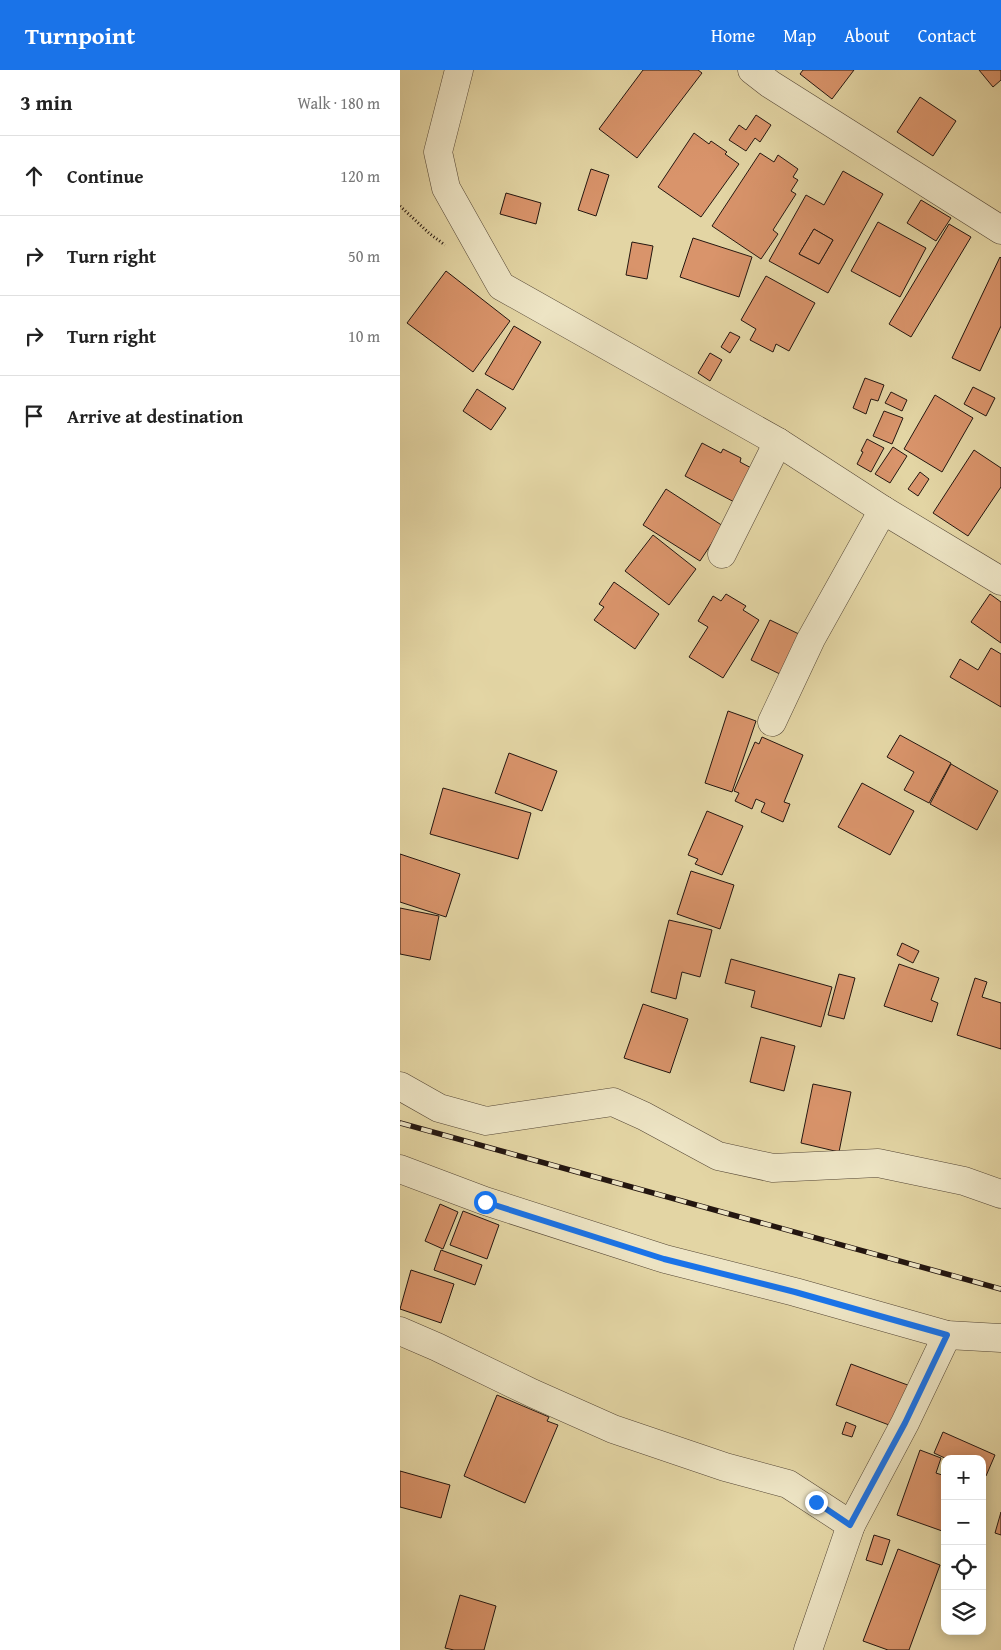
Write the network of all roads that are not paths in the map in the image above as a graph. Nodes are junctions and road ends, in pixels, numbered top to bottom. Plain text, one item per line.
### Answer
1 (459, 70) edge
2 (752, 70) edge
3 (1001, 230) edge
4 (778, 442) junction
5 (882, 510) junction
6 (722, 554) dead end
7 (1001, 581) edge
8 (772, 722) dead end
9 (400, 1086) edge
10 (400, 1169) edge
11 (1001, 1194) edge
12 (400, 1331) edge
13 (947, 1335) junction
14 (1001, 1338) edge
15 (850, 1525) junction
16 (808, 1650) edge

1 - 4 street
2 - 3 street
4 - 5 street
4 - 6 street
5 - 7 street
5 - 8 street
9 - 11 street
10 - 13 street
12 - 15 street
13 - 14 street
13 - 15 street
15 - 16 street

